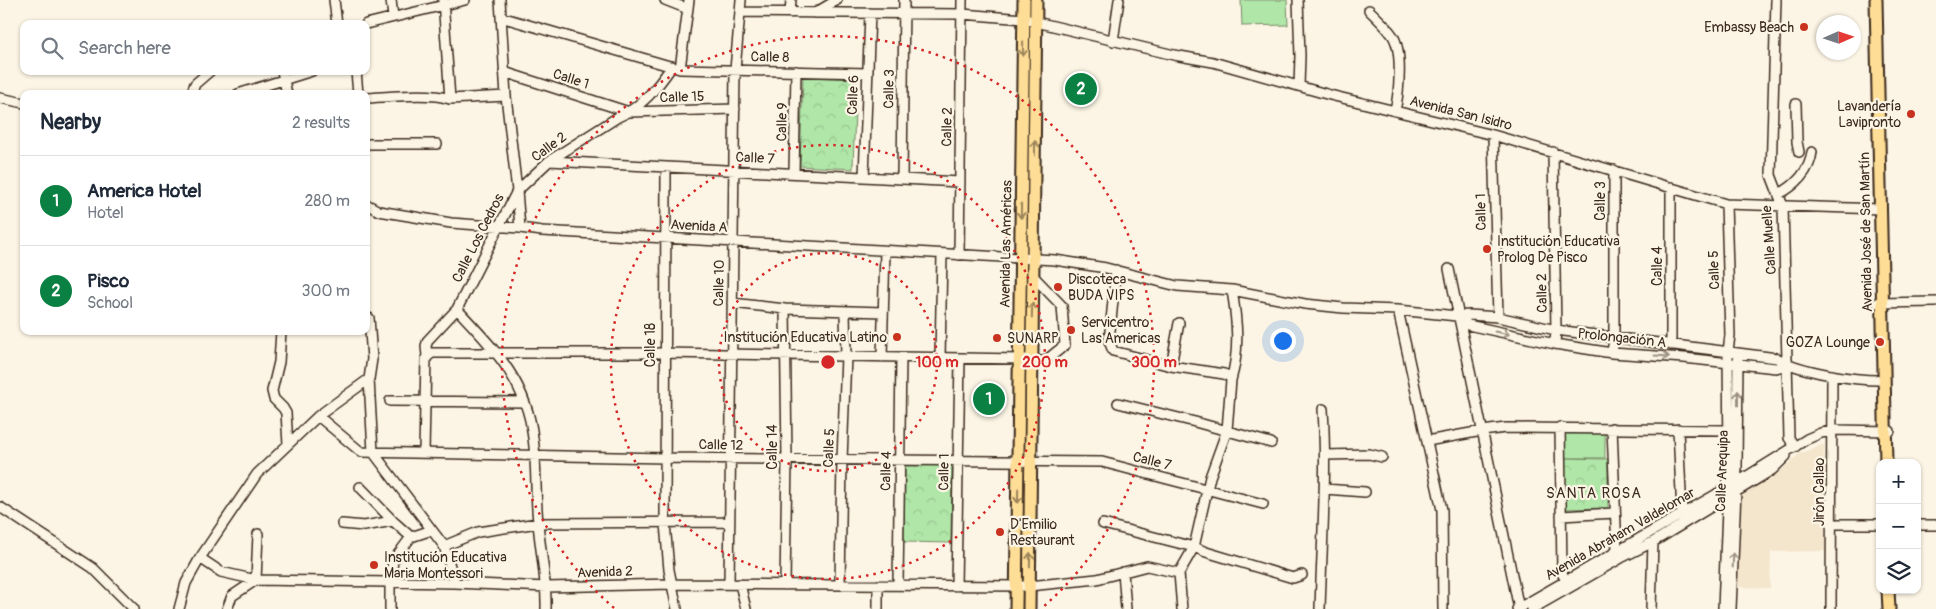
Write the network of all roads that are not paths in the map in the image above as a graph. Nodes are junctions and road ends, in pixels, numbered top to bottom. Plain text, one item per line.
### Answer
1 (334, 0) edge
2 (391, 0) edge
3 (464, 0) edge
4 (500, 0) edge
5 (665, 0) edge
6 (741, 0) edge
7 (791, 0) edge
8 (837, 0) edge
9 (904, 0) edge
10 (962, 0) edge
11 (1024, 0) edge
12 (1036, 0) edge
13 (1119, 0) edge
14 (1298, 0) edge
15 (1776, 0) edge
16 (1876, 0) edge
17 (1883, 0) edge
18 (444, 2) edge
19 (688, 5) edge
20 (1369, 10) dead end
21 (740, 12) junction
22 (790, 13) junction
23 (814, 13) junction
24 (870, 13) junction
25 (904, 14) junction
26 (962, 14) junction
27 (501, 17) junction
28 (393, 18) junction
29 (1024, 19) junction
30 (336, 20) edge
31 (1036, 22) junction
32 (370, 23) edge
33 (1113, 41) junction
34 (676, 68) junction
35 (735, 70) junction
36 (796, 71) junction
37 (504, 72) junction
38 (868, 73) junction
39 (205, 75) edge
40 (356, 75) edge
41 (283, 76) edge
42 (1299, 86) junction
43 (192, 90) edge
44 (248, 90) edge
45 (286, 90) edge
46 (358, 90) edge
47 (506, 96) junction
48 (0, 98) edge
49 (370, 98) edge
50 (450, 99) junction
51 (20, 102) edge
52 (1793, 106) dead end
53 (735, 109) junction
54 (1394, 111) junction
55 (629, 112) junction
56 (1493, 135) junction
57 (370, 144) edge
58 (437, 144) dead end
59 (1553, 152) junction
60 (1799, 152) dead end
61 (1812, 152) dead end
62 (549, 161) junction
63 (666, 167) junction
64 (734, 170) junction
65 (1614, 170) junction
66 (794, 173) junction
67 (864, 177) junction
68 (902, 179) junction
69 (960, 182) junction
70 (1671, 187) junction
71 (517, 191) junction
72 (1778, 194) junction
73 (1726, 204) junction
74 (370, 206) edge
75 (1783, 206) junction
76 (1881, 209) junction
77 (500, 226) junction
78 (520, 228) junction
79 (664, 238) junction
80 (733, 242) junction
81 (885, 251) junction
82 (942, 254) junction
83 (959, 255) junction
84 (1020, 259) junction
85 (1033, 259) junction
86 (1449, 269) dead end
87 (1116, 270) junction
88 (1033, 276) junction
89 (1232, 290) junction
90 (1936, 302) edge
91 (732, 303) junction
92 (1883, 303) junction
93 (456, 309) junction
94 (785, 309) junction
95 (1398, 310) junction
96 (845, 312) junction
97 (883, 312) junction
98 (1457, 316) junction
99 (1498, 317) junction
100 (1180, 323) dead end
101 (1556, 330) junction
102 (370, 332) edge
103 (281, 335) edge
104 (1730, 335) joint
105 (1614, 338) junction
106 (1555, 344) junction
107 (1671, 344) junction
108 (497, 352) junction
109 (1612, 352) junction
110 (1733, 352) junction
111 (664, 353) junction
112 (732, 355) junction
113 (427, 356) junction
114 (785, 356) junction
115 (846, 356) junction
116 (882, 357) junction
117 (901, 357) junction
118 (940, 358) junction
119 (960, 358) junction
120 (1020, 358) junction
121 (1032, 359) junction
122 (1733, 363) junction
123 (1788, 365) junction
124 (1171, 366) junction
125 (1832, 375) junction
126 (369, 379) junction
127 (1231, 380) junction
128 (1884, 380) junction
129 (1019, 392) junction
130 (1032, 392) junction
131 (390, 401) dead end
132 (425, 401) junction
133 (524, 402) junction
134 (1118, 404) dead end
135 (1323, 409) dead end
136 (318, 416) junction
137 (1560, 427) junction
138 (1612, 428) junction
139 (1678, 429) junction
140 (1227, 430) junction
141 (1728, 430) junction
142 (1482, 431) junction
143 (1832, 431) junction
144 (1888, 431) junction
145 (1019, 439) junction
146 (1031, 440) junction
147 (1426, 441) junction
148 (1271, 443) dead end
149 (288, 444) junction
150 (1792, 449) junction
151 (374, 452) junction
152 (424, 452) junction
153 (534, 455) junction
154 (1326, 455) junction
155 (1382, 457) dead end
156 (665, 458) junction
157 (730, 459) junction
158 (787, 459) junction
159 (1886, 459) edge
160 (1891, 459) edge
161 (842, 460) junction
162 (900, 461) junction
163 (958, 461) junction
164 (1018, 462) junction
165 (1031, 462) junction
166 (360, 487) dead end
167 (1207, 489) junction
168 (1325, 489) junction
169 (1731, 490) junction
170 (1365, 492) dead end
171 (1263, 504) dead end
172 (0, 507) edge
173 (1616, 513) junction
174 (1682, 514) junction
175 (1562, 516) junction
176 (392, 521) junction
177 (730, 522) junction
178 (538, 523) junction
179 (665, 523) junction
180 (342, 524) dead end
181 (1103, 524) dead end
182 (1833, 524) junction
183 (1876, 524) edge
184 (1921, 525) edge
185 (1936, 525) edge
186 (432, 530) junction
187 (258, 534) dead end
188 (411, 537) junction
189 (1653, 542) junction
190 (444, 546) junction
191 (1194, 547) junction
192 (1619, 554) junction
193 (200, 558) junction
194 (1123, 572) junction
195 (1179, 573) junction
196 (1302, 575) dead end
197 (256, 580) junction
198 (1566, 581) junction
199 (390, 582) junction
200 (455, 583) junction
201 (671, 584) junction
202 (729, 584) junction
203 (740, 584) junction
204 (784, 585) junction
205 (840, 585) junction
206 (878, 585) junction
207 (898, 586) junction
208 (956, 586) junction
209 (1017, 586) junction
210 (1029, 586) junction
211 (547, 588) junction
212 (1888, 594) edge
213 (1893, 594) edge
214 (134, 609) edge
215 (179, 609) edge
216 (227, 609) edge
217 (390, 609) edge
218 (546, 609) edge
219 (677, 609) edge
220 (746, 609) edge
221 (878, 609) edge
222 (1016, 609) edge
223 (1029, 609) edge
224 (1126, 609) edge
225 (1182, 609) edge
226 (1320, 609) edge
227 (1443, 609) edge
228 (1518, 609) edge
229 (1532, 609) edge
230 (1651, 609) edge
231 (1723, 609) edge
232 (1731, 609) edge
233 (1831, 609) edge
234 (1889, 609) edge
235 (1894, 609) edge

1 - 30 street
2 - 28 street
3 - 18 street
4 - 27 street, Calle Los Cedros
5 - 19 street
6 - 21 street, Calle 10
7 - 22 street
8 - 23 street
9 - 25 street, Calle 3
10 - 26 street, Calle 2
11 - 29 main road, Avenida Las Américas
12 - 31 main road, Avenida Las Américas
13 - 33 street
14 - 42 street
15 - 72 street, Calle Muelle
16 - 76 main road, Avenida José de San Martín
17 - 92 main road, Avenida José de San Martín
18 - 28 street
18 - 50 street
19 - 34 street
20 - 54 street
21 - 22 street
21 - 35 street, Calle 10
22 - 23 street
23 - 24 street
24 - 25 street
24 - 38 street, Calle 6
25 - 26 street
25 - 68 street, Calle 3
26 - 29 street
26 - 69 street, Calle 2
27 - 34 street, Calle 8
27 - 37 street, Calle Los Cedros
28 - 32 street
29 - 31 street, Avenida San Isidro
29 -> 84 main road, Avenida Las Américas
31 - 33 street, Avenida San Isidro
85 -> 31 main road, Avenida Las Américas
33 - 42 street, Avenida San Isidro
34 - 35 street, Calle 8
34 - 55 street, Calle 2
35 - 36 street, Calle 8
35 - 53 street, Calle 10
36 - 38 street, Calle 8
36 - 66 street, Calle 9
37 - 47 street, Calle Los Cedros
37 - 55 street, Calle 1
38 - 67 street, Calle 6
39 - 43 street
40 - 46 street
41 - 44 street
41 - 45 street
42 - 54 street, Avenida San Isidro
47 - 50 street
47 - 71 street, Calle Los Cedros
48 - 51 street
49 - 50 street
52 - 60 street
53 - 55 street, Calle 15
53 - 64 street, Calle 10
54 - 56 street, Avenida San Isidro
55 - 62 street, Calle 2
56 - 59 street, Avenida San Isidro
56 - 99 street, Calle 1
57 - 58 street
59 - 65 street, Avenida San Isidro
59 - 101 street, Calle 2
61 - 72 street
62 - 63 street, Calle 7
62 - 71 street, Calle 2
63 - 64 street, Calle 7
63 - 79 street, Calle 18
64 - 66 street, Calle 7
64 - 80 street, Calle 10
65 - 70 street, Avenida San Isidro
65 - 105 street, Calle 3
66 - 67 street, Calle 7
67 - 68 street, Calle 7
68 - 69 street, Calle 7
69 - 83 street, Calle 2
70 - 73 street, Avenida San Isidro
70 - 107 street, Calle 4
71 - 77 street, Calle Los Cedros
71 - 78 street
72 - 75 street, Calle Muelle
73 - 75 street, Avenida San Isidro
73 - 104 street, Calle 5
74 - 77 street, Avenida A
75 - 76 street, Avenida San Isidro
75 - 123 street, Calle Muelle
76 - 92 main road, Avenida José de San Martín
77 - 78 street, Avenida A
77 - 93 street, Calle Los Cedros
78 - 79 street, Avenida A
79 - 80 street, Avenida A
79 - 111 street, Calle 18
80 - 81 street, Avenida A
80 - 91 street, Calle 10
81 - 82 street, Avenida A
81 - 97 street
82 - 83 street, Avenida A
82 - 118 street
83 - 84 street, Avenida A
84 - 85 street, Avenida A
84 - 120 main road, Avenida Las Américas
85 - 87 street, Avenida A
85 - 88 main road, Avenida Las Américas
86 - 98 street
87 - 89 street, Prolongación A
87 - 124 street
121 -> 88 main road, Avenida Las Américas
88 - 121 street
89 - 95 street, Prolongación A
89 - 127 street
90 - 92 street
91 - 94 street
91 - 112 street, Calle 10
92 - 128 main road, Avenida José de San Martín
92 - 144 main road, Avenida José de San Martín
93 - 108 street
93 - 113 street, Calle Los Cedros
94 - 96 street
94 - 114 street, Calle 14
95 - 98 street, Prolongación A
95 - 147 street
96 - 97 street
96 - 115 street, Calle 5
97 - 116 street
98 - 99 street, Prolongación A
98 -> 106 street, Prolongación A
98 - 142 street
99 - 101 street, Prolongación A
100 - 124 street
101 - 105 street, Prolongación A
101 - 106 street, Calle 2
102 - 126 street
103 - 149 street
104 - 110 street, Calle Arequipa
105 - 107 street, Prolongación A
105 - 109 street, Calle 3
106 - 109 street, Prolongación A
107 - 110 street, Prolongación A
108 - 111 street
108 - 113 street
108 - 133 street
109 -> 122 street, Prolongación A
110 - 122 street, Calle Arequipa
110 - 123 street, Prolongación A
111 - 112 street
111 - 156 street, Calle 18
112 - 114 street
112 - 157 street, Calle 10
113 - 132 street, Calle Los Cedros
114 - 115 street
114 - 158 street, Calle 14
115 - 116 street
115 - 161 street, Calle 5
116 - 117 street
117 - 118 street
117 - 162 street, Calle 4
118 - 119 street
119 - 120 street
119 - 163 street, Calle 1
120 - 121 street
120 - 129 main road, Avenida Las Américas
121 - 130 main road, Avenida Las Américas
122 - 123 street, Prolongación A
122 - 141 street, Calle Arequipa
169 -> 122 street, Calle Arequipa
123 - 125 street, Prolongación A
123 - 150 street, Calle Muelle
124 - 127 street
125 - 128 street, Prolongación A
125 - 143 street, Jirón Callao
126 - 136 street
126 - 151 street
127 - 140 street
128 - 144 main road, Avenida José de San Martín
129 - 130 main road
129 - 145 main road, Avenida Las Américas
130 - 146 main road, Avenida Las Américas
131 - 132 street
132 - 133 street
132 - 152 street, Calle Los Cedros
133 - 153 street
134 - 140 street
135 - 154 street
136 - 149 street
136 - 151 street, Calle 12
137 - 138 street
137 - 142 street
137 - 175 street
138 - 139 street
138 - 173 street
139 - 141 street
139 - 174 street
140 - 148 street
140 - 167 street
141 - 169 street, Calle Arequipa
142 - 147 street
142 - 228 street
143 - 144 street
143 - 150 street
143 - 182 street, Jirón Callao
144 - 159 main road, Avenida José de San Martín
144 - 160 main road, Avenida José de San Martín
145 - 146 main road
145 - 164 main road, Avenida Las Américas
146 - 165 main road, Avenida Las Américas
147 - 227 street
149 - 193 street
150 - 169 street
151 - 152 street, Calle 12
151 - 186 street
152 - 153 street, Calle 12
153 - 156 street, Calle 12
153 - 178 street
154 - 155 street
154 - 168 street
156 - 157 street, Calle 12
156 - 179 street, Calle 18
157 - 158 street, Calle 12
157 - 177 street, Calle 10
158 - 161 street, Calle 12
158 - 204 street, Calle 14
161 - 162 street, Calle 12
161 - 205 street, Calle 5
162 - 163 street, Calle 12
162 - 207 street, Calle 4
163 - 164 street, Calle 12
163 - 208 street, Calle 1
164 - 165 street, Calle 7
164 -> 209 main road, Avenida Las Américas
165 - 167 street, Calle 7
210 -> 165 main road, Avenida Las Américas
166 - 176 street
167 - 171 street, Calle 7
167 - 191 street
168 - 170 street
168 - 226 street
169 - 174 street, Avenida Abraham Valdelomar
169 - 189 street, Avenida Abraham Valdelomar
169 - 231 street, Calle Arequipa
232 -> 169 street, Calle Arequipa
172 - 214 street
173 - 175 street
173 - 192 street
174 - 192 street, Avenida Abraham Valdelomar
175 - 198 street
176 - 180 street
176 - 188 street
177 - 179 street
177 - 202 street, Calle 10
178 - 179 street
178 - 190 street
178 - 211 street
179 - 201 street, Calle 18
181 - 191 street
182 - 183 street
182 - 233 street, Jirón Callao
184 - 185 street
186 - 188 street
186 - 190 street
187 - 197 street
188 - 199 street
189 - 192 street, Avenida Abraham Valdelomar
189 - 230 street
190 - 200 street
191 - 195 street
191 - 196 street
192 - 198 street, Avenida Abraham Valdelomar
192 - 229 street, Avenida Abraham Valdelomar
193 - 197 street, Avenida 2
193 - 215 street
194 - 195 street, Avenida 2
194 - 210 street, Avenida 2
194 - 224 street
195 - 225 street
197 - 199 street, Avenida 2
197 - 216 street
198 - 228 street, Avenida Abraham Valdelomar
199 - 200 street, Avenida 2
199 - 217 street
200 - 211 street, Avenida 2
201 - 202 street, Avenida 2
201 - 211 street, Avenida 2
201 - 219 street, Calle 18
202 - 203 street, Avenida 2
203 - 204 street, Avenida 2
203 - 220 street
204 - 205 street, Avenida 2
205 - 206 street, Avenida 2
206 - 207 street, Avenida 2
206 - 221 street
207 - 208 street, Avenida 2
208 - 209 street, Avenida 2
209 - 210 street, Avenida 2
209 - 222 main road, Avenida Las Américas
210 - 223 main road, Avenida Las Américas
211 - 218 street
212 - 234 main road
213 - 235 main road

